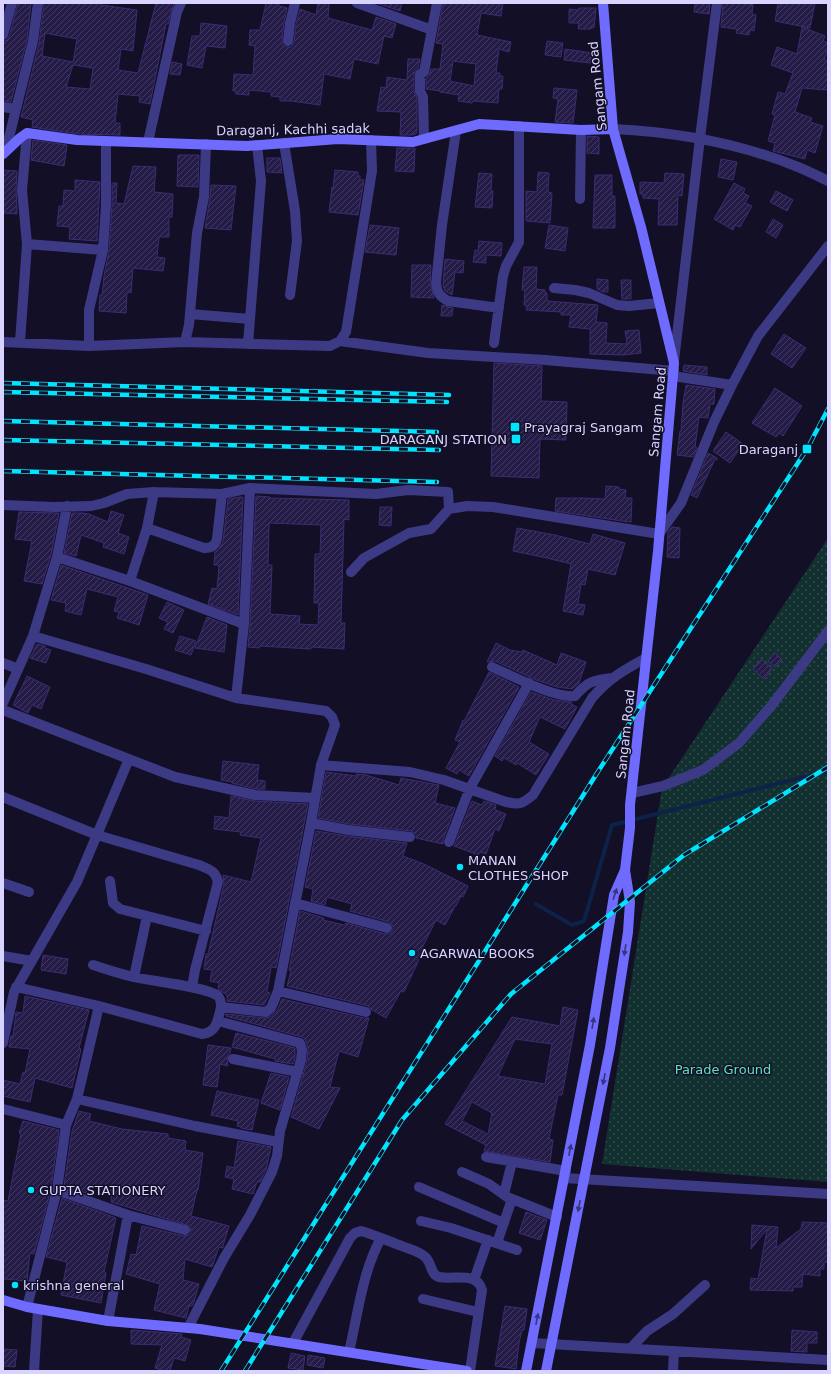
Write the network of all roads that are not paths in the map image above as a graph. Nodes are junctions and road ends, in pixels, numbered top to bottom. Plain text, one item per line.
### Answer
1 (12, 3) edge
2 (38, 3) edge
3 (181, 3) edge
4 (295, 3) edge
5 (357, 3) edge
6 (437, 3) edge
7 (603, 3) edge
8 (717, 3) edge
9 (432, 30) junction
10 (3, 35) edge
11 (288, 40) dead end
12 (3, 107) edge
13 (16, 109) junction
14 (519, 126) junction
15 (613, 129) junction
16 (456, 130) junction
17 (581, 130) junction
18 (27, 133) junction
19 (700, 138) junction
20 (424, 139) junction
21 (371, 140) junction
22 (106, 142) junction
23 (148, 142) junction
24 (284, 143) junction
25 (206, 144) junction
26 (257, 145) junction
27 (5, 152) edge
28 (828, 181) edge
29 (580, 199) dead end
30 (27, 244) junction
31 (828, 246) edge
32 (103, 250) junction
33 (554, 288) dead end
34 (290, 295) dead end
35 (659, 303) junction
36 (499, 308) junction
37 (190, 314) junction
38 (250, 319) junction
39 (340, 340) junction
40 (3, 342) edge
41 (20, 342) junction
42 (185, 342) junction
43 (494, 343) dead end
44 (248, 344) junction
45 (89, 346) junction
46 (674, 370) junction
47 (732, 385) junction
48 (250, 488) junction
49 (154, 492) junction
50 (222, 494) junction
51 (3, 505) edge
52 (67, 506) junction
53 (449, 509) junction
54 (148, 528) junction
55 (659, 534) junction
56 (57, 557) junction
57 (351, 572) dead end
58 (130, 581) junction
59 (244, 624) junction
60 (828, 631) edge
61 (32, 636) junction
62 (646, 658) junction
63 (3, 663) edge
64 (492, 667) dead end
65 (18, 669) junction
66 (612, 678) junction
67 (529, 683) junction
68 (236, 698) junction
69 (3, 703) edge
70 (3, 710) edge
71 (129, 760) junction
72 (321, 765) junction
73 (470, 788) junction
74 (632, 793) junction
75 (3, 797) edge
76 (315, 798) junction
77 (311, 823) junction
78 (97, 835) junction
79 (410, 837) dead end
80 (449, 842) dead end
81 (625, 870) junction
82 (110, 881) dead end
83 (3, 883) edge
84 (29, 892) dead end
85 (295, 903) junction
86 (147, 916) junction
87 (387, 928) dead end
88 (206, 931) junction
89 (3, 956) edge
90 (32, 961) junction
91 (92, 965) dead end
92 (134, 977) junction
93 (16, 987) junction
94 (192, 987) junction
95 (278, 991) junction
96 (99, 1006) junction
97 (221, 1007) junction
98 (366, 1012) dead end
99 (218, 1021) junction
100 (3, 1044) edge
101 (233, 1059) dead end
102 (298, 1072) junction
103 (77, 1099) junction
104 (3, 1109) edge
105 (66, 1125) junction
106 (278, 1142) junction
107 (486, 1157) dead end
108 (512, 1162) junction
109 (462, 1172) dead end
110 (565, 1174) junction
111 (584, 1179) junction
112 (419, 1187) dead end
113 (57, 1190) junction
114 (828, 1194) edge
115 (508, 1196) junction
116 (128, 1215) junction
117 (557, 1216) junction
118 (421, 1221) dead end
119 (504, 1223) junction
120 (185, 1230) dead end
121 (381, 1238) junction
122 (493, 1241) junction
123 (517, 1250) dead end
124 (474, 1280) junction
125 (706, 1285) dead end
126 (3, 1300) edge
127 (423, 1300) dead end
128 (27, 1307) junction
129 (38, 1309) junction
130 (478, 1312) junction
131 (108, 1321) junction
132 (188, 1328) junction
133 (532, 1343) junction
134 (293, 1344) junction
135 (551, 1344) junction
136 (631, 1348) junction
137 (674, 1351) junction
138 (349, 1352) junction
139 (828, 1360) edge
140 (34, 1371) edge
141 (467, 1371) edge
142 (470, 1371) edge
143 (526, 1371) edge
144 (546, 1371) edge
145 (673, 1371) edge

1 - 10 street
2 - 13 street
3 - 23 street
4 - 11 street
5 - 9 street
6 - 9 street
7 - 15 main road, Sangam Road
8 - 19 street
9 - 20 street
12 - 13 street
13 - 27 street
14 - 16 main road, Daraganj, Kachhi sadak
14 - 17 main road, Daraganj, Kachhi sadak
14 - 36 street
15 - 17 main road, Daraganj, Kachhi sadak
15 - 19 street
15 - 35 main road, Sangam Road
16 - 20 main road, Daraganj, Kachhi sadak
16 - 36 street
17 - 29 street
18 - 22 main road, Daraganj, Kachhi sadak
18 - 27 main road
18 - 30 street
19 - 28 street
19 - 46 street
20 - 21 main road, Daraganj, Kachhi sadak
21 - 24 main road, Daraganj, Kachhi sadak
21 - 39 street
22 - 23 main road, Daraganj, Kachhi sadak
22 - 32 street
23 - 25 main road, Daraganj, Kachhi sadak
24 - 26 main road, Daraganj, Kachhi sadak
24 - 34 street
25 - 26 main road, Daraganj, Kachhi sadak
25 - 37 street
26 - 38 street
30 - 32 street
30 - 41 street
31 - 47 street
32 - 45 street
33 - 35 street
35 - 46 main road, Sangam Road
36 - 43 street
37 - 38 street
37 - 42 street
38 - 44 street
39 - 44 street
39 - 46 street
40 - 41 street
41 - 45 street
42 - 44 street
42 - 45 street
46 - 47 street
46 - 55 main road, Sangam Road
47 - 55 street
48 - 50 street
48 - 53 street
48 - 59 street
49 - 50 street
49 - 52 street
49 - 54 street
50 - 54 street
51 - 52 street
52 - 56 street
53 - 55 street
53 - 57 street
54 - 58 street
55 - 62 main road, Sangam Road
56 - 58 street
56 - 61 street
58 - 59 street
59 - 68 street
60 - 74 street
61 - 65 street
61 - 68 street
62 - 66 street
62 - 74 main road, Sangam Road
63 - 65 street
64 - 67 street
65 - 69 street
66 - 67 street
66 - 73 street
67 - 73 street
68 - 72 street
70 - 71 street
71 - 76 street
71 - 78 street
72 - 73 street
72 - 76 street
73 - 80 street
74 - 81 main road, Sangam Road
75 - 78 street
76 - 77 street
77 - 79 street
77 - 85 street
78 - 88 street
78 - 90 street
110 -> 81 main road
81 -> 111 main road
82 - 86 street
83 - 84 street
85 - 87 street
85 - 95 street
86 - 88 street
86 - 92 street
88 - 94 street
89 - 90 street
90 - 93 street
91 - 92 street
92 - 94 street
93 - 96 street
93 - 100 street
94 - 97 street
95 - 97 street
95 - 98 street
96 - 99 street
96 - 103 street
97 - 99 street
99 - 102 street
101 - 102 street
102 - 106 street
103 - 105 street
103 - 106 street
104 - 105 street
105 - 113 street
106 - 132 street
107 - 108 street
108 - 110 street
108 - 115 street
109 - 115 street
110 - 111 street
110 - 117 main road
111 - 114 street
111 -> 135 main road
112 - 119 street
113 - 116 street
113 - 128 street
115 - 117 street
115 - 119 street
116 - 120 street
116 - 131 street
133 -> 117 main road
118 - 122 street
119 - 122 street
121 - 124 street
121 - 134 street
121 - 138 street
122 - 123 street
122 - 124 street
124 - 130 street
125 - 136 street
126 - 128 main road
127 - 130 street
128 - 129 main road
129 - 131 main road
129 - 140 street
130 - 142 street
131 - 132 main road
132 - 134 main road
133 - 135 street
133 - 143 main road
134 - 138 main road
135 - 136 street
135 - 144 main road
136 - 137 street
137 - 139 street
137 - 145 street
138 - 141 main road

